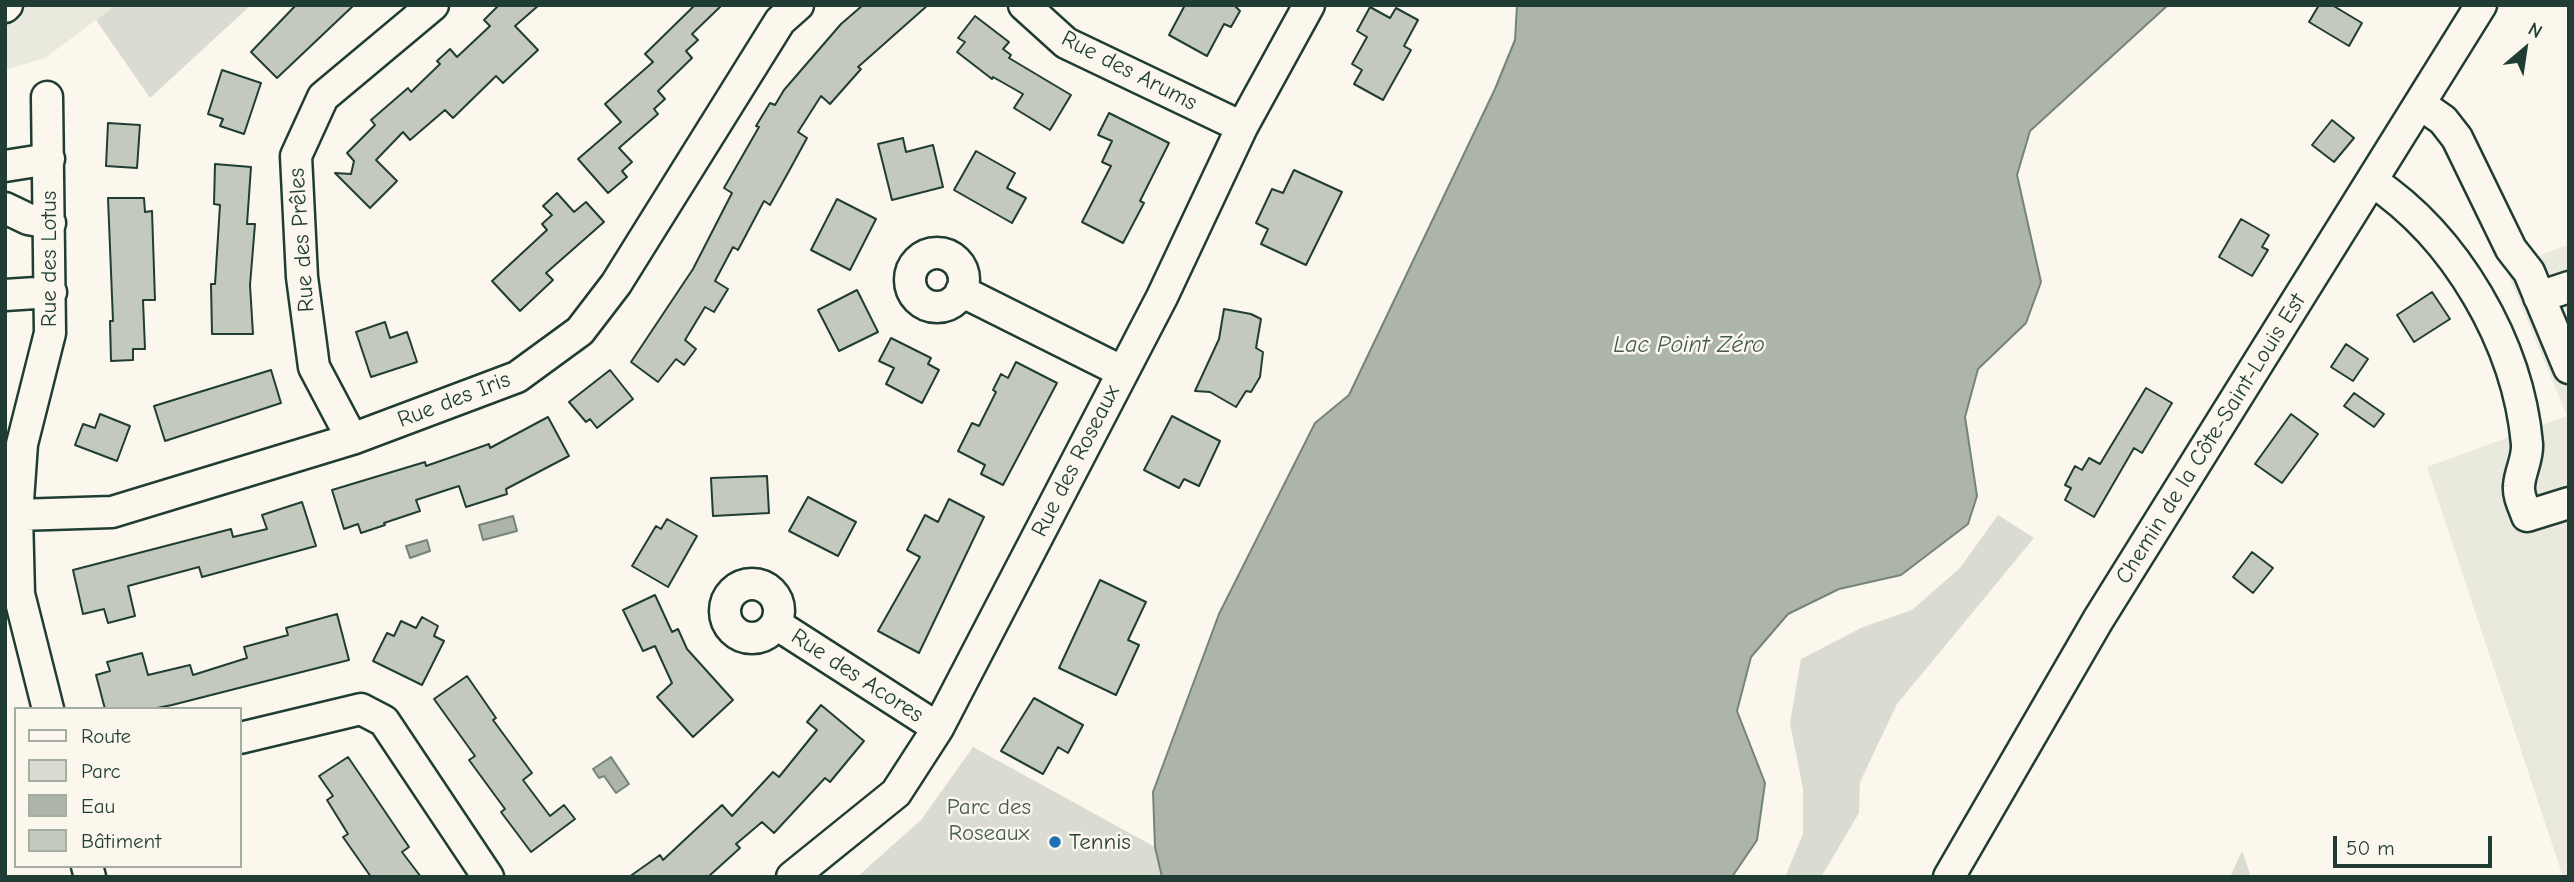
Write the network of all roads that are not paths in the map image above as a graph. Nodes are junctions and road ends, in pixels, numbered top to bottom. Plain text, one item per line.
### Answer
1 (433, 5) edge
2 (798, 5) edge
3 (1024, 5) edge
4 (1309, 5) edge
5 (2481, 5) edge
6 (47, 97) dead end
7 (2420, 104) junction
8 (1242, 127) junction
9 (49, 159) junction
10 (5, 166) edge
11 (2372, 181) junction
12 (5, 208) edge
13 (50, 223) junction
14 (2569, 288) edge
15 (961, 291) dead end
16 (51, 292) junction
17 (5, 295) edge
18 (2539, 297) junction
19 (2569, 368) edge
20 (1123, 372) junction
21 (352, 439) junction
22 (2569, 503) edge
23 (17, 515) junction
24 (776, 624) dead end
25 (47, 707) edge
26 (938, 728) junction
27 (242, 738) edge
28 (488, 877) edge
29 (792, 877) edge
30 (1949, 877) edge

1 - 21 street, Rue des Prêles
2 - 21 street, Rue des Iris
3 - 8 street, Rue des Arums
4 - 8 street, Rue des Roseaux
5 - 7 street, Chemin de la Côte-Saint-Louis Est
6 - 9 street, Rue des Lotus
7 - 11 street, Chemin de la Côte-Saint-Louis Est
7 - 18 street
8 - 20 street, Rue des Roseaux
9 - 10 street
9 - 13 street, Rue des Lotus
11 - 22 street
11 - 30 street, Chemin de la Côte-Saint-Louis Est
12 - 13 street
13 - 16 street, Rue des Lotus
14 - 18 street
15 - 20 street
16 - 17 street
16 - 23 street, Rue des Lotus
18 - 19 street
20 - 26 street, Rue des Roseaux
21 - 23 street, Rue des Iris
23 - 25 street, Rue des Lotus
24 - 26 street, Rue des Acores
26 - 29 street, Rue des Roseaux
27 - 28 street

